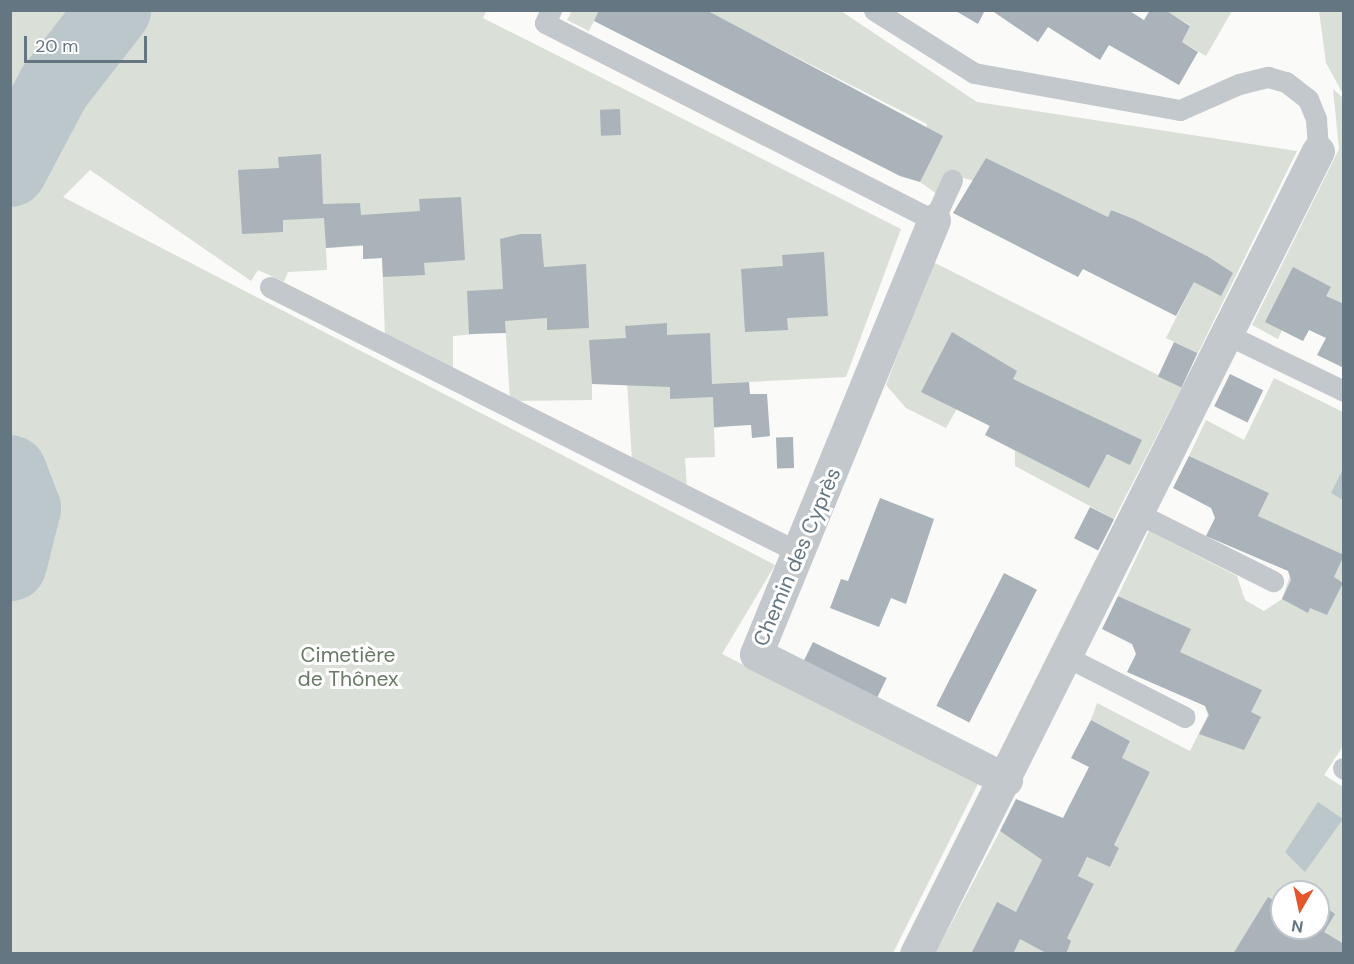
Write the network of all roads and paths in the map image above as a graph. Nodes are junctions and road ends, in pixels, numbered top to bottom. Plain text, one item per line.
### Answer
1 (551, 10) edge
2 (873, 10) edge
3 (1318, 151) joint
4 (952, 180) dead end
5 (934, 220) junction
6 (270, 287) dead end
7 (1228, 335) junction
8 (1344, 392) edge
9 (1139, 514) junction
10 (800, 553) junction
11 (1273, 581) dead end
12 (1067, 657) junction
13 (1185, 717) dead end
14 (1006, 780) junction
15 (916, 954) edge

1 - 5 lane
2 - 3 lane
3 - 7 street
4 - 5 lane
5 - 10 street, Chemin des Cyprès
6 - 10 lane
7 - 8 lane
7 - 9 street
9 - 11 lane
9 - 12 street
10 - 14 street, Chemin des Cyprès
12 - 13 lane
12 - 14 street
14 - 15 street

